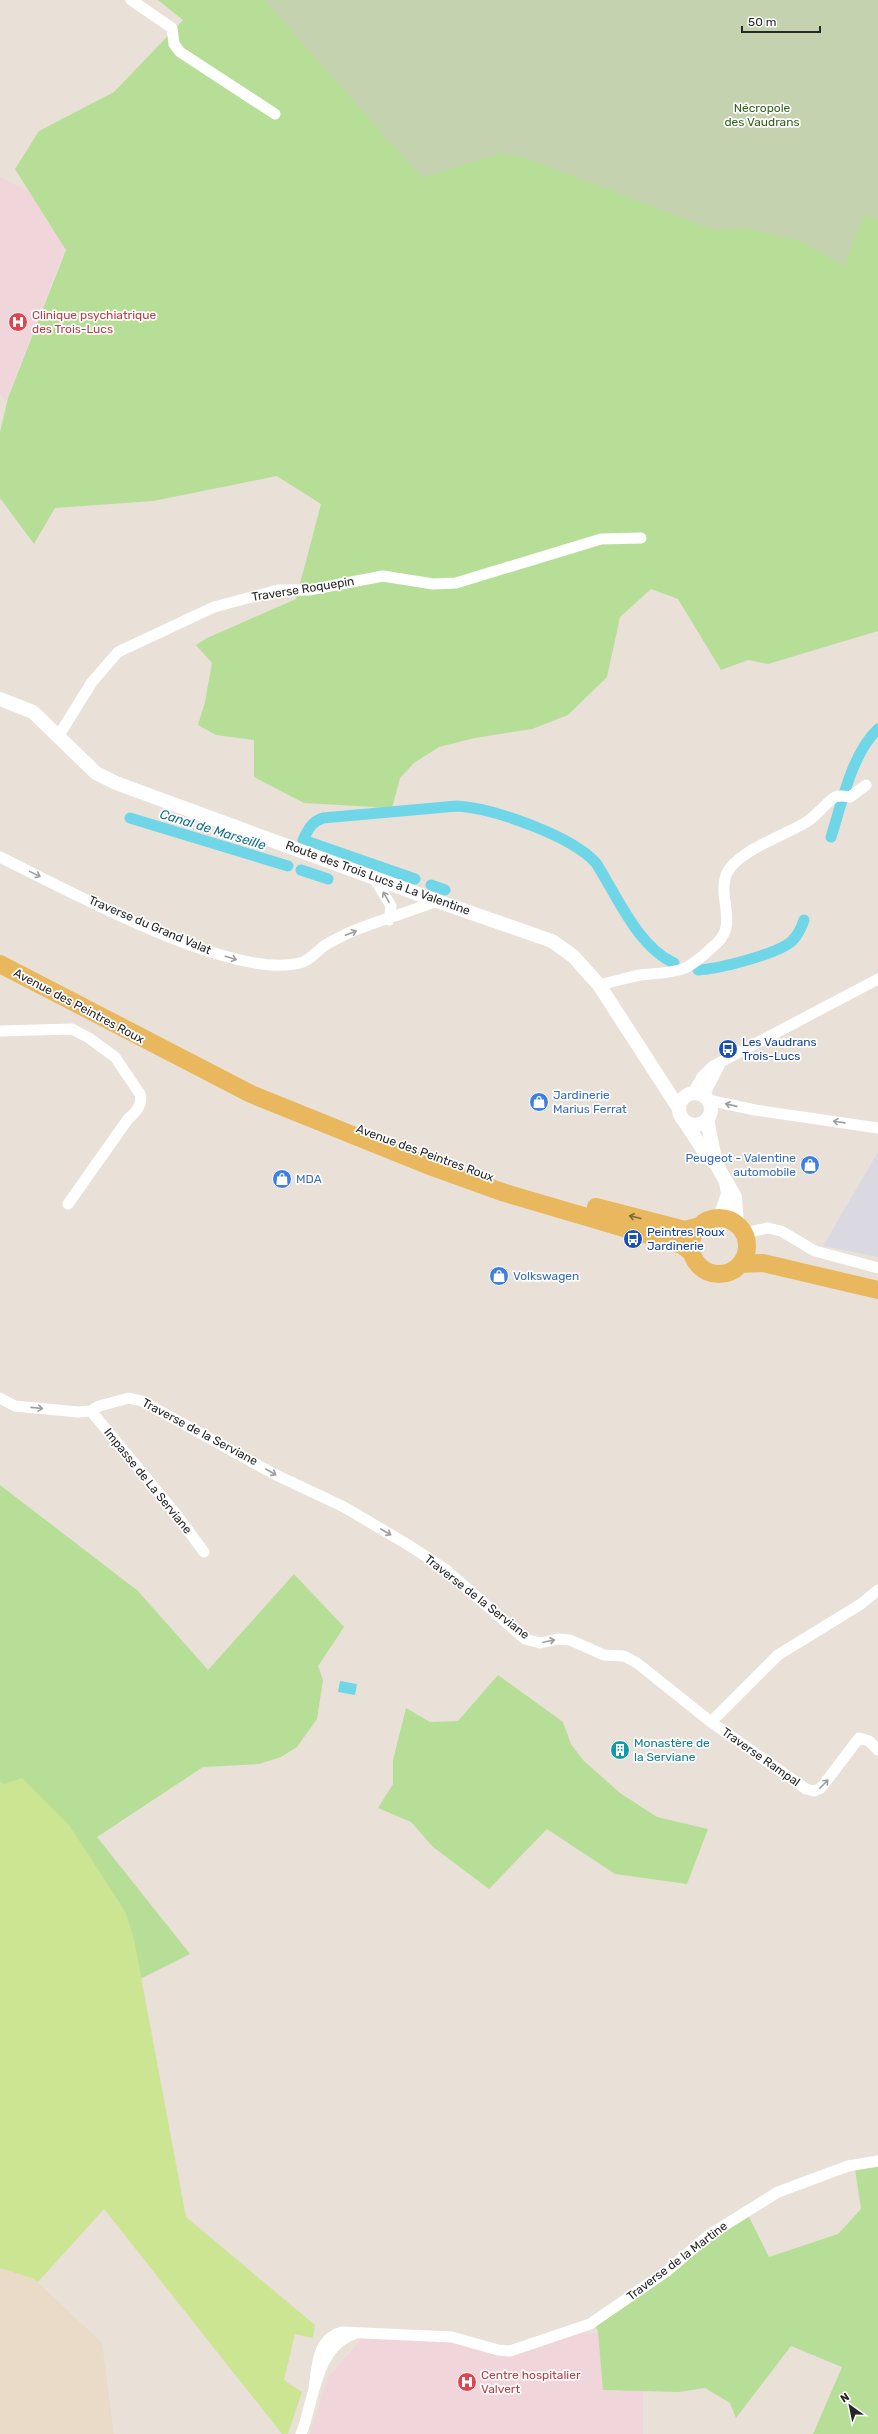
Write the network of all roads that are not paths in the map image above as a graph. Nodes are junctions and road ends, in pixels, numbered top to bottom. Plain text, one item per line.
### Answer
1 (131, 0) edge
2 (275, 114) dead end
3 (641, 538) dead end
4 (0, 699) edge
5 (59, 735) junction
6 (866, 785) dead end
7 (0, 857) edge
8 (373, 876) junction
9 (436, 901) junction
10 (389, 920) junction
11 (0, 964) edge
12 (878, 979) edge
13 (599, 985) junction
14 (0, 1031) edge
15 (159, 1047) junction
16 (655, 1070) junction
17 (698, 1095) junction
18 (678, 1107) junction
19 (707, 1119) junction
20 (685, 1122) junction
21 (878, 1128) edge
22 (716, 1164) junction
23 (726, 1181) junction
24 (68, 1204) dead end
25 (720, 1218) junction
26 (700, 1226) junction
27 (743, 1233) junction
28 (692, 1253) junction
29 (740, 1264) junction
30 (878, 1268) edge
31 (878, 1279) edge
32 (878, 1290) edge
33 (0, 1398) edge
34 (91, 1411) junction
35 (204, 1552) dead end
36 (878, 1590) edge
37 (711, 1722) junction
38 (878, 1750) edge
39 (878, 2161) edge
40 (301, 2434) edge

1 - 2 street
3 - 5 street, Traverse Roquepin
4 - 5 street, Route des Trois Lucs à La Valentine
5 - 8 street, Route des Trois Lucs à La Valentine
6 - 13 street
7 -> 10 street, Traverse du Grand Valat
8 - 9 street, Route des Trois Lucs à La Valentine
10 -> 8 street
9 - 10 street, Traverse du Grand Valat
9 - 13 street, Route des Trois Lucs à La Valentine
11 - 15 main road, Avenue des Peintres Roux
12 - 17 street
13 - 16 street, Route des Trois Lucs à La Valentine
14 - 24 street
26 -> 15 main road, Avenue des Peintres Roux
15 - 28 main road, Avenue des Peintres Roux
16 - 17 street, Route des Trois Lucs à La Valentine
16 - 18 street, Route des Trois Lucs à La Valentine
17 - 18 street
17 - 19 street
21 -> 17 street, Route des Trois Lucs à La Valentine
18 - 20 street
19 - 20 street
19 - 22 street
20 - 22 street
22 - 23 street
23 - 25 street
23 - 27 street
25 - 26 main road
25 - 27 main road
26 - 28 main road
27 - 29 main road
27 - 30 street
27 - 31 main road
28 - 29 main road
29 - 32 main road
33 -> 34 street, Traverse de la Serviane
34 - 35 street, Impasse de La Serviane
34 -> 37 street, Traverse de la Serviane
36 - 37 street
37 -> 38 street, Traverse Rampal
39 - 40 street, Traverse de la Martine

